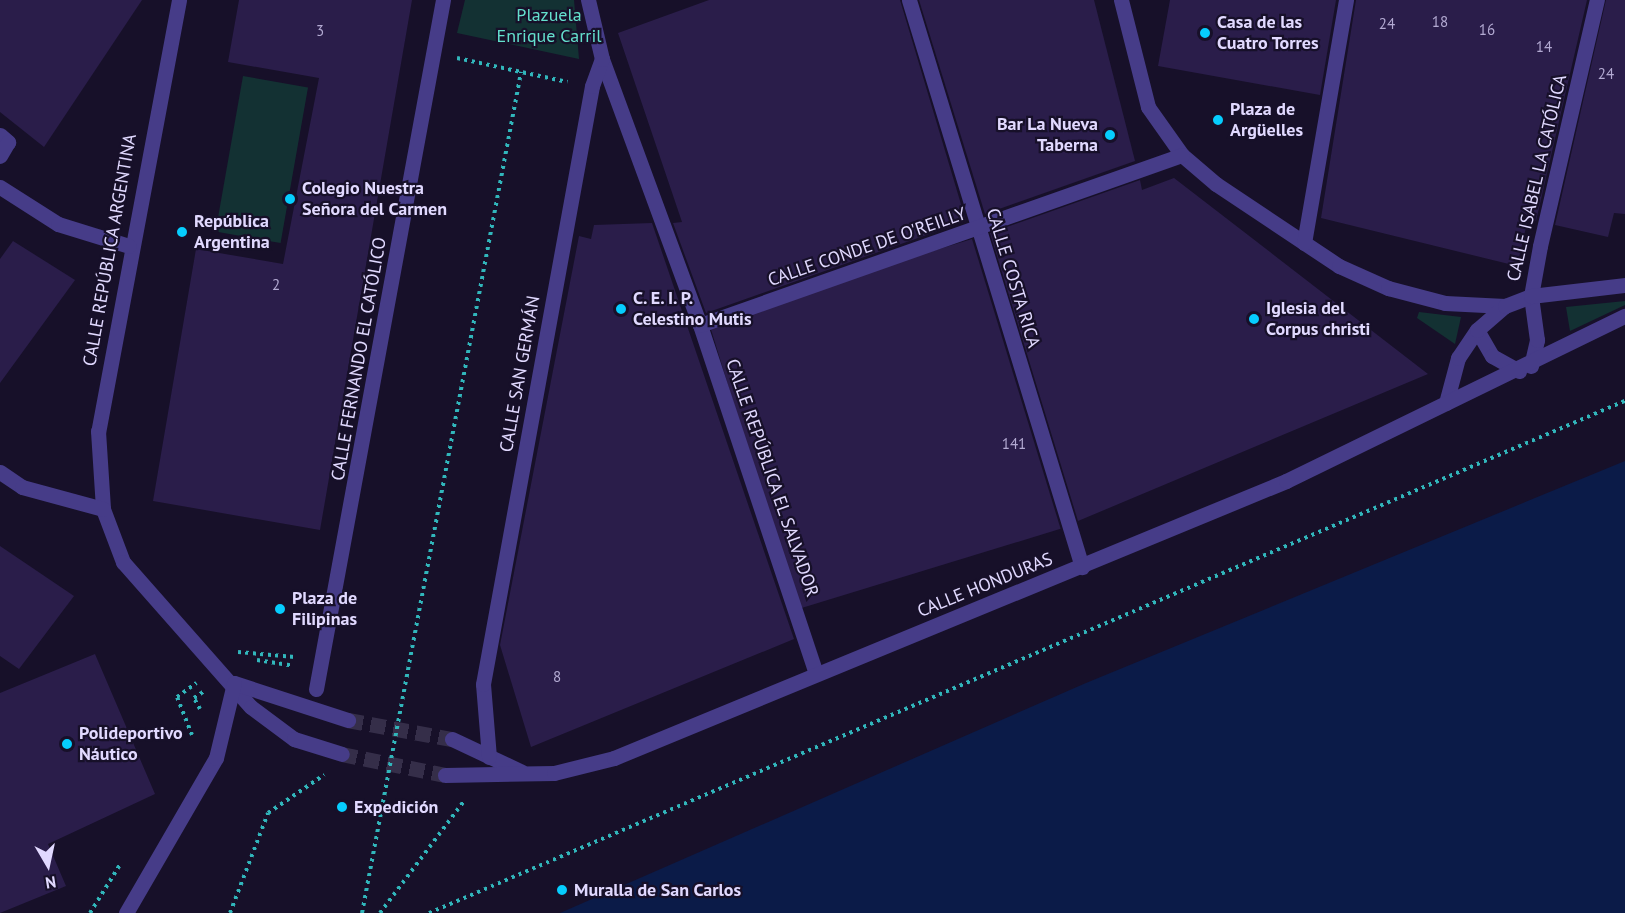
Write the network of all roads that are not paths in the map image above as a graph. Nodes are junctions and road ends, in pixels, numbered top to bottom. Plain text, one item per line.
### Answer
1 (178, 0) edge
2 (443, 0) edge
3 (588, 0) edge
4 (909, 0) edge
5 (1121, 0) edge
6 (1346, 0) edge
7 (1597, 0) edge
8 (602, 59) junction
9 (0, 135) edge
10 (1182, 155) junction
11 (0, 156) edge
12 (0, 187) edge
13 (978, 230) junction
14 (1304, 243) junction
15 (129, 246) junction
16 (1625, 285) edge
17 (1531, 296) junction
18 (1505, 306) junction
19 (1625, 316) edge
20 (700, 325) junction
21 (1478, 330) junction
22 (1525, 368) junction
23 (1446, 404) junction
24 (0, 472) edge
25 (103, 509) junction
26 (1083, 567) junction
27 (816, 673) junction
28 (234, 683) junction
29 (316, 689) dead end
30 (348, 720) tunnel mouth
31 (452, 739) tunnel mouth
32 (342, 754) tunnel mouth
33 (489, 757) junction
34 (528, 774) junction
35 (444, 775) tunnel mouth
36 (126, 913) edge

1 - 15 street, CALLE REPÚBLICA ARGENTINA
2 - 29 street, CALLE FERNANDO EL CATÓLICO
3 - 8 street
4 - 13 street, CALLE COSTA RICA
5 - 10 street
6 - 14 street
7 - 17 street, CALLE ISABEL LA CATÓLICA
8 - 20 street, CALLE REPÚBLICA EL SALVADOR
8 - 33 street, CALLE SAN GERMÁN
9 - 11 street
10 - 13 street, CALLE CONDE DE O'REILLY
10 - 14 street
12 - 15 street
13 - 20 street, CALLE CONDE DE O'REILLY
13 - 26 street, CALLE COSTA RICA
14 - 18 street
15 - 25 street, CALLE REPÚBLICA ARGENTINA
16 - 17 street
17 - 18 street
17 - 22 street, CALLE ISABEL LA CATÓLICA
18 - 21 street
19 - 22 street, CALLE HONDURAS
20 - 27 street, CALLE REPÚBLICA EL SALVADOR
21 - 22 street
21 - 23 street
22 - 23 street, CALLE HONDURAS
23 - 26 street, CALLE HONDURAS
24 - 25 street
25 - 28 street
26 - 27 street, CALLE HONDURAS
27 - 34 street, CALLE HONDURAS
28 - 30 street
28 - 32 street
28 - 36 street
31 - 33 street
33 - 34 street
34 - 35 street

